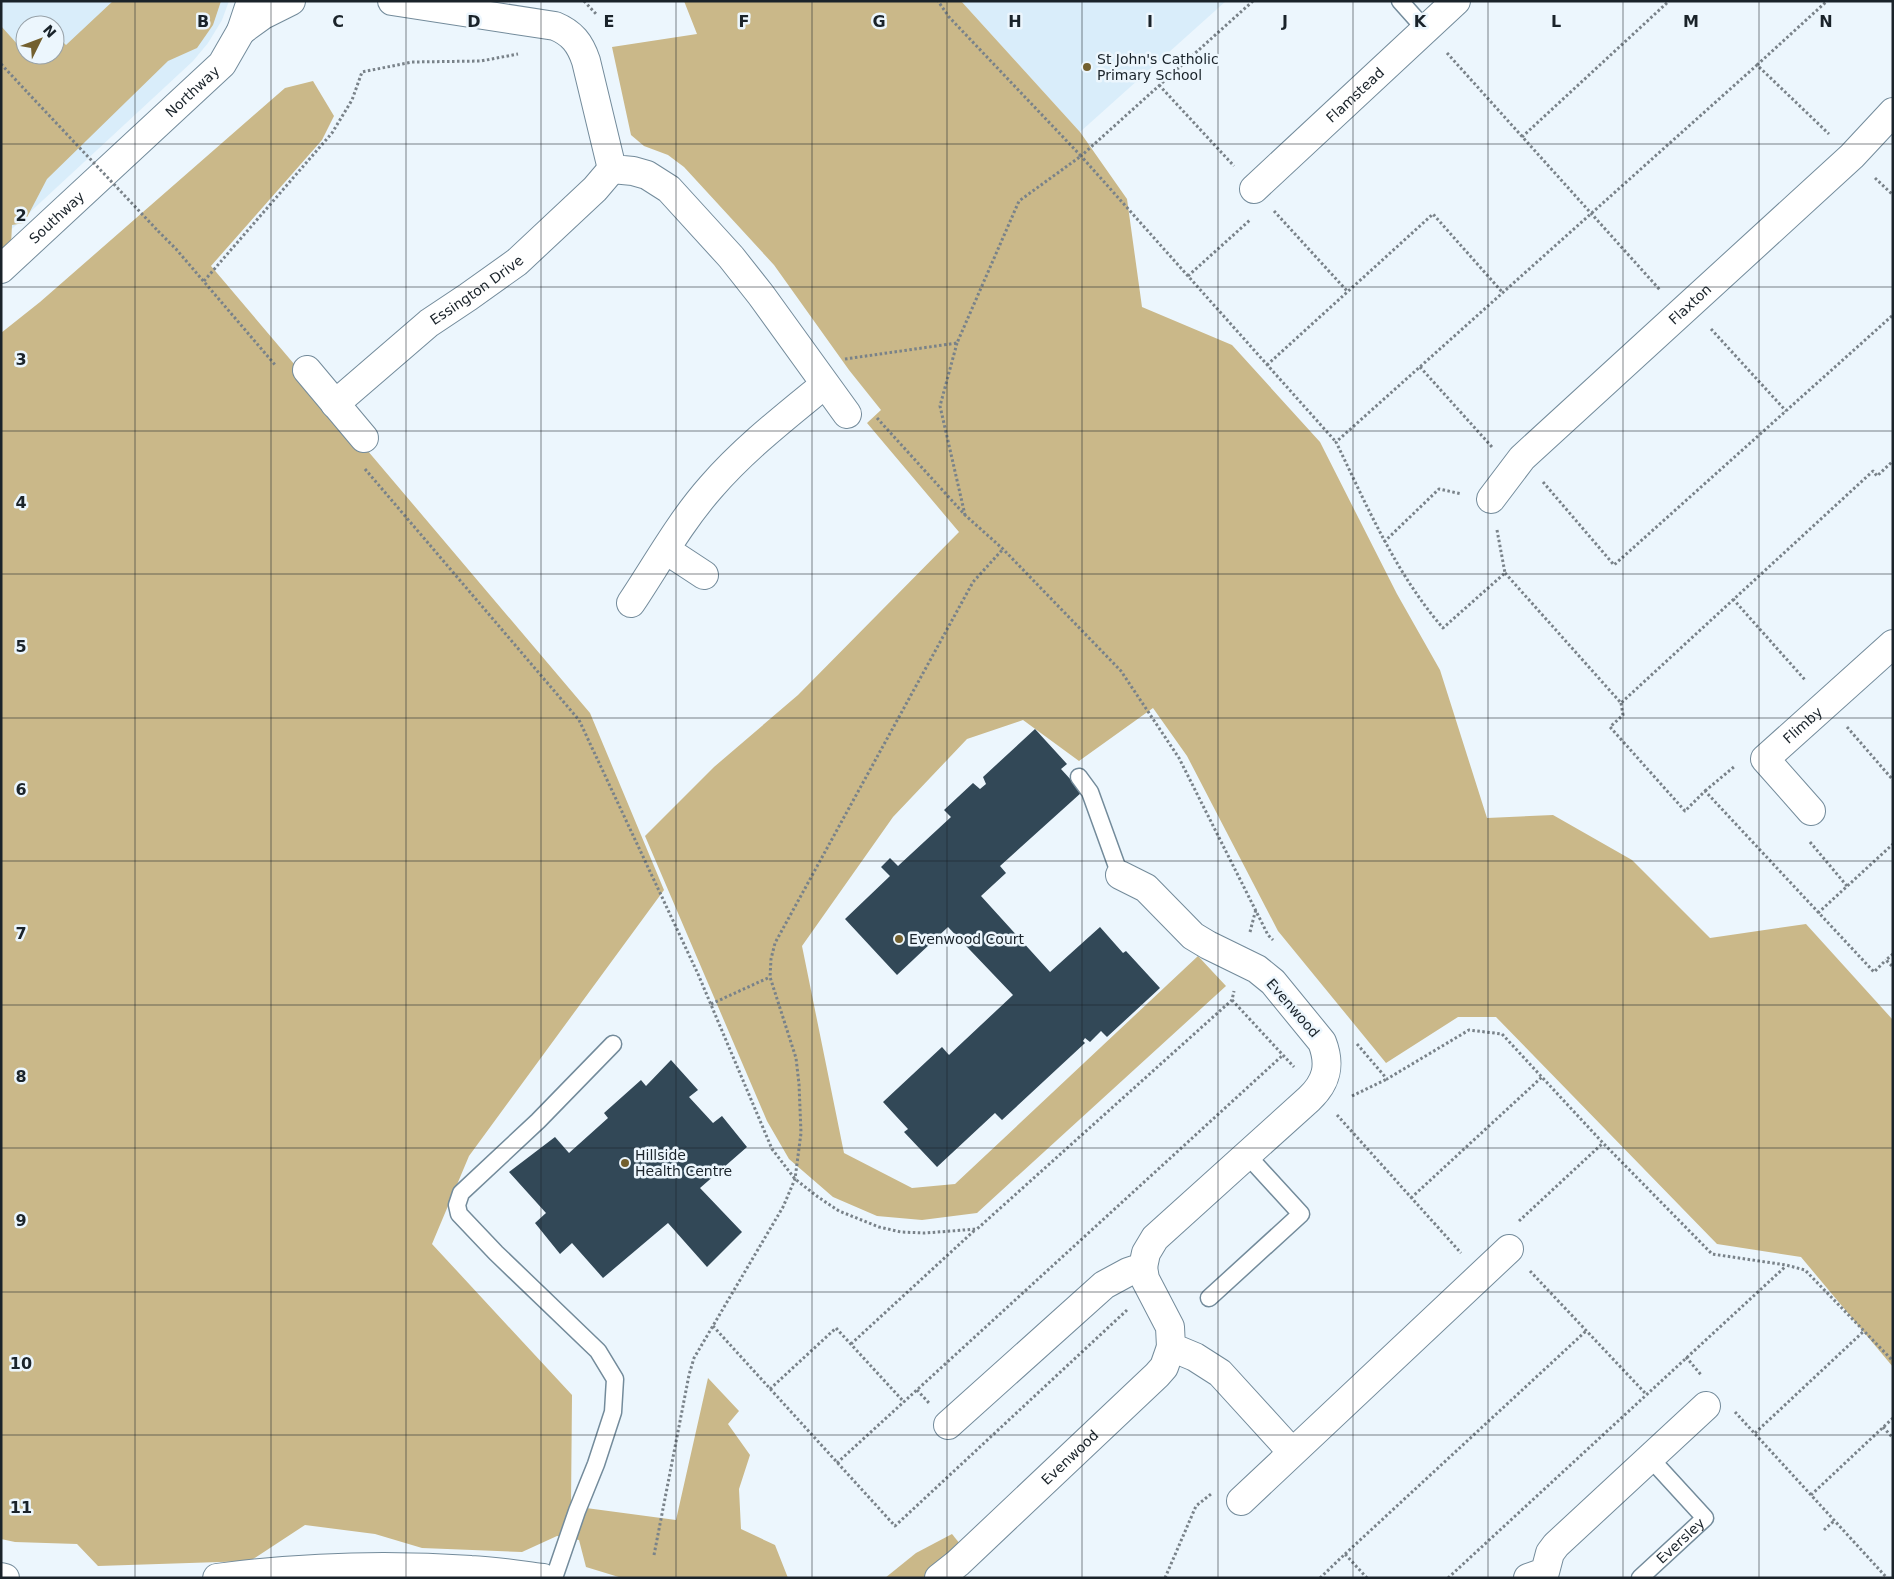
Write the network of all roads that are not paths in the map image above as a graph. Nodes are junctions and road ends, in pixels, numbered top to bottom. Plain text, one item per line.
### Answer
1 (251, 1) edge
2 (291, 1) edge
3 (392, 1) edge
4 (1400, 1) edge
5 (1456, 1) edge
6 (1426, 29) junction
7 (241, 31) junction
8 (1893, 112) edge
9 (113, 165) joint
10 (612, 170) junction
11 (1261, 196) road end
12 (1, 269) edge
13 (294, 371) road end
14 (820, 377) junction
15 (335, 404) junction
16 (859, 413) road end
17 (362, 451) road end
18 (1491, 499) road end
19 (666, 550) junction
20 (704, 574) dead end
21 (631, 603) dead end
22 (1893, 644) edge
23 (1079, 777) dead end
24 (1811, 811) road end
25 (1120, 875) joint
26 (613, 1044) dead end
27 (1247, 1155) junction
28 (1509, 1250) road end
29 (1143, 1268) junction
30 (1209, 1298) dead end
31 (1171, 1348) junction
32 (1718, 1406) road end
33 (948, 1425) dead end
34 (1292, 1452) junction
35 (1650, 1458) junction
36 (1241, 1500) dead end
37 (949, 1573) edge
38 (1539, 1576) edge
39 (1, 1577) edge
40 (5, 1578) edge
41 (217, 1578) edge
42 (543, 1578) edge
43 (554, 1578) edge
44 (1640, 1578) edge

1 - 7 street, Northway
2 - 7 street
3 - 10 street
4 - 6 lane
5 - 6 street, Flamstead
6 - 11 street, Flamstead
7 - 9 street, Northway
8 - 18 street, Flaxton
9 - 12 street, Southway
10 - 14 street
10 - 15 street, Essington Drive
13 - 15 street
14 - 16 street
14 - 19 street
15 - 17 street
19 - 20 street
19 - 21 street
22 - 24 street, Flimby
23 - 25 lane
25 - 27 street, Evenwood
26 - 43 lane
27 - 29 street, Evenwood
27 - 30 lane
28 - 34 street
29 - 31 street
29 - 33 street
31 - 34 street
31 - 37 street, Evenwood
32 - 35 street
34 - 36 street
35 - 38 street
35 - 44 lane, Eversley
39 - 40 street
41 - 42 street

